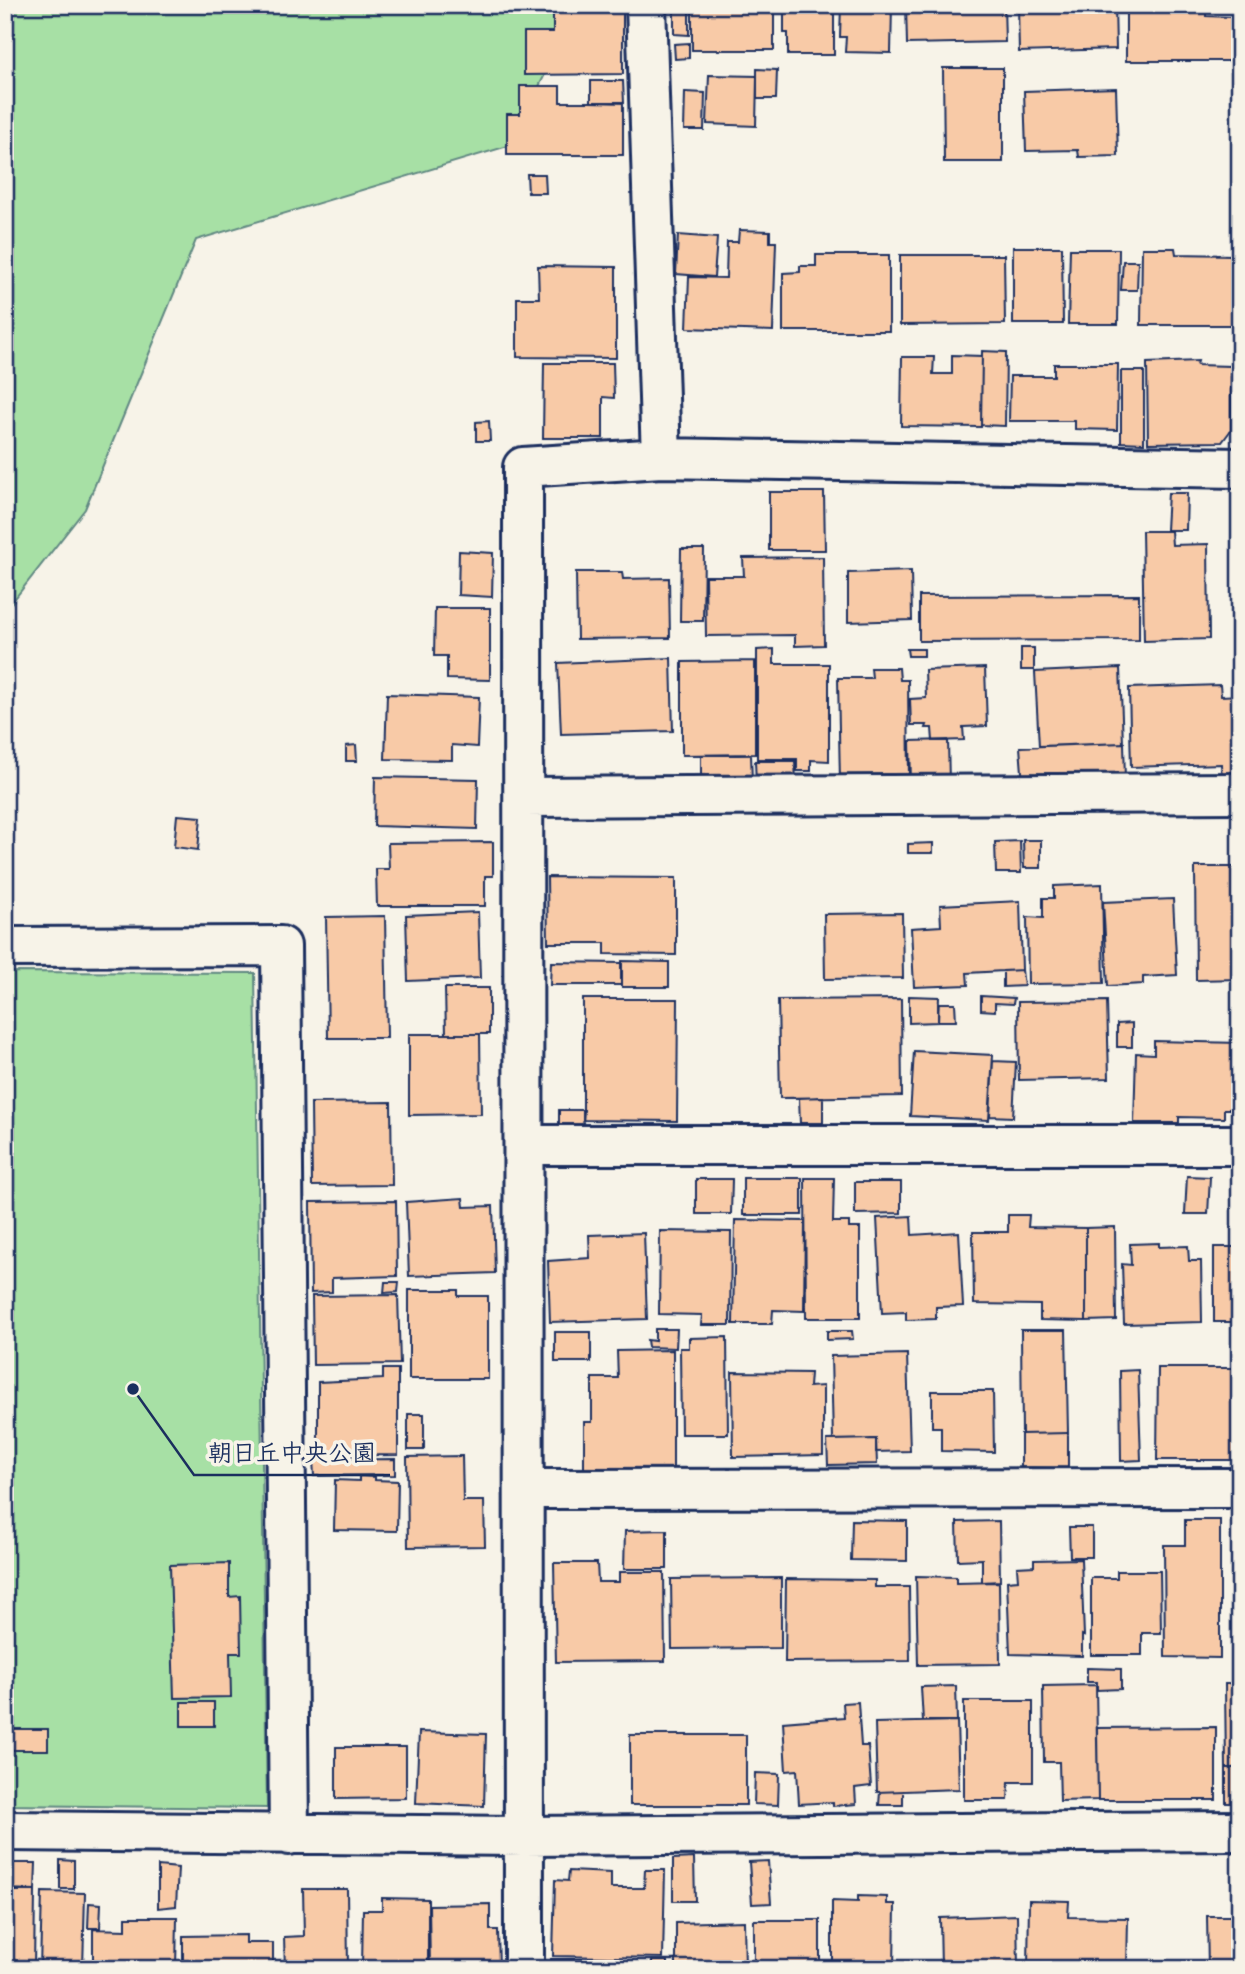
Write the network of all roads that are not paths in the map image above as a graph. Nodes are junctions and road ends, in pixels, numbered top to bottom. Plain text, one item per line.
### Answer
1 (646, 5) edge
2 (661, 458) junction
3 (1240, 468) edge
4 (1240, 793) edge
5 (524, 797) junction
6 (5, 947) edge
7 (1240, 1144) edge
8 (524, 1145) junction
9 (1240, 1488) edge
10 (525, 1489) junction
11 (5, 1831) edge
12 (1240, 1831) edge
13 (289, 1835) junction
14 (524, 1836) junction
15 (524, 1969) edge

1 - 2 street
2 - 3 street
2 - 5 street
4 - 5 street
5 - 8 street
6 - 13 street
7 - 8 street
8 - 10 street
9 - 10 street
10 - 14 street
11 - 13 street
12 - 14 street
13 - 14 street
14 - 15 street

